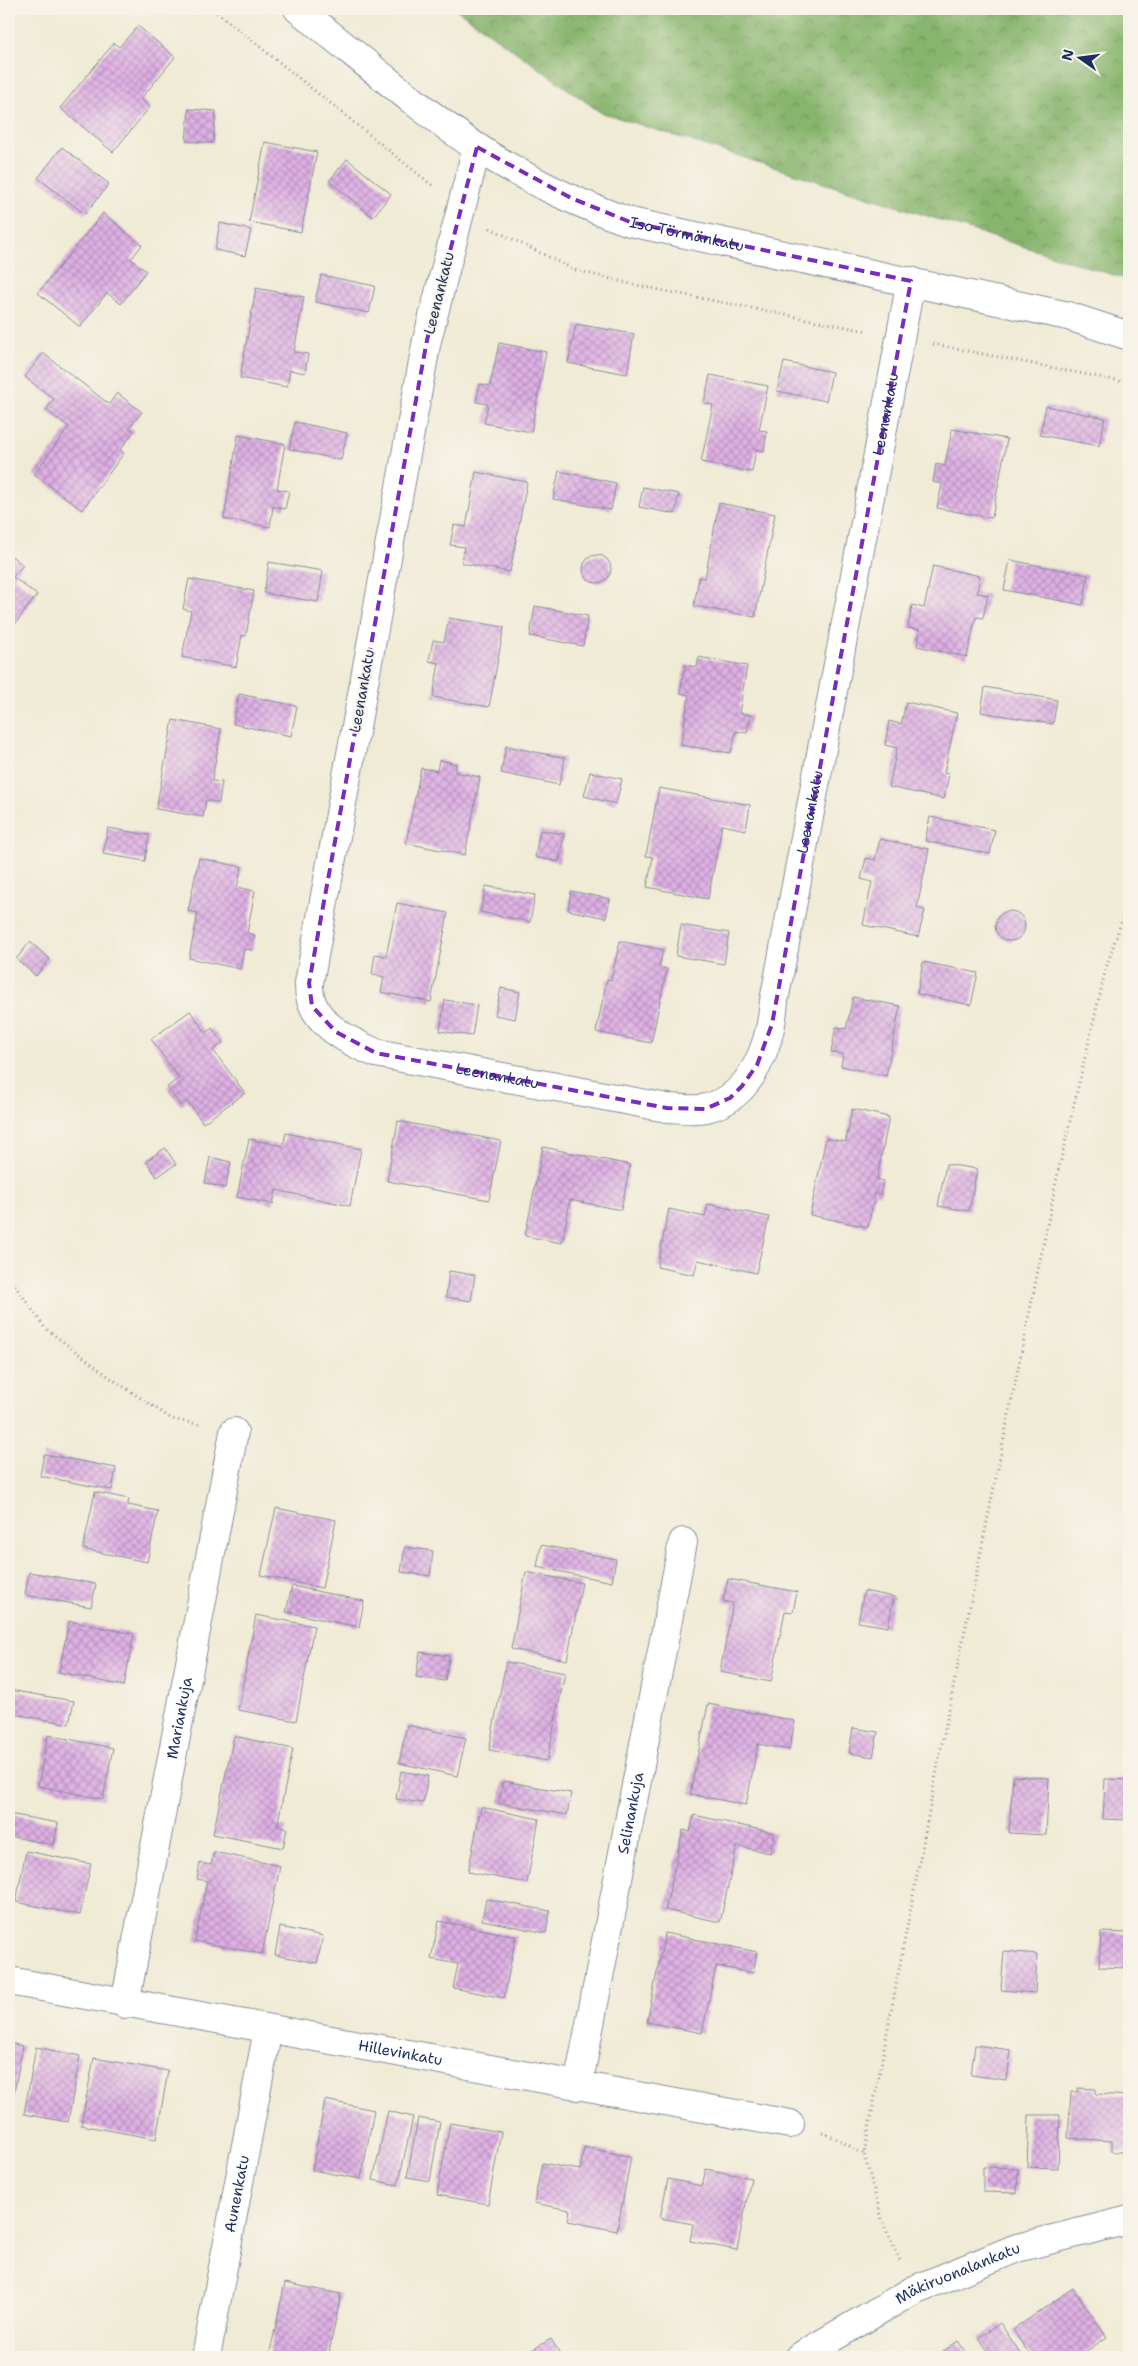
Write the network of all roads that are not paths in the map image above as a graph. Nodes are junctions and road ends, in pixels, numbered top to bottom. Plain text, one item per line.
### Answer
1 (298, 9) edge
2 (477, 147) junction
3 (911, 281) junction
4 (1129, 336) edge
5 (234, 1432) road end
6 (683, 1542) dead end
7 (9, 1981) edge
8 (125, 2004) junction
9 (268, 2029) junction
10 (578, 2086) junction
11 (790, 2124) road end
12 (1129, 2220) edge
13 (206, 2357) edge
14 (800, 2357) edge

1 - 2 street, Iso-Törmänkatu
2 - 3 street, Iso-Törmänkatu
2 - 3 street, Leenankatu
3 - 4 street, Iso-Törmänkatu
5 - 8 street, Mariankuja
6 - 10 street, Selinankuja
7 - 8 street, Hillevinkatu
8 - 9 street, Hillevinkatu
9 - 10 street, Hillevinkatu
9 - 13 street, Aunenkatu
10 - 11 street, Hillevinkatu
12 - 14 street, Mäkiruonalankatu

